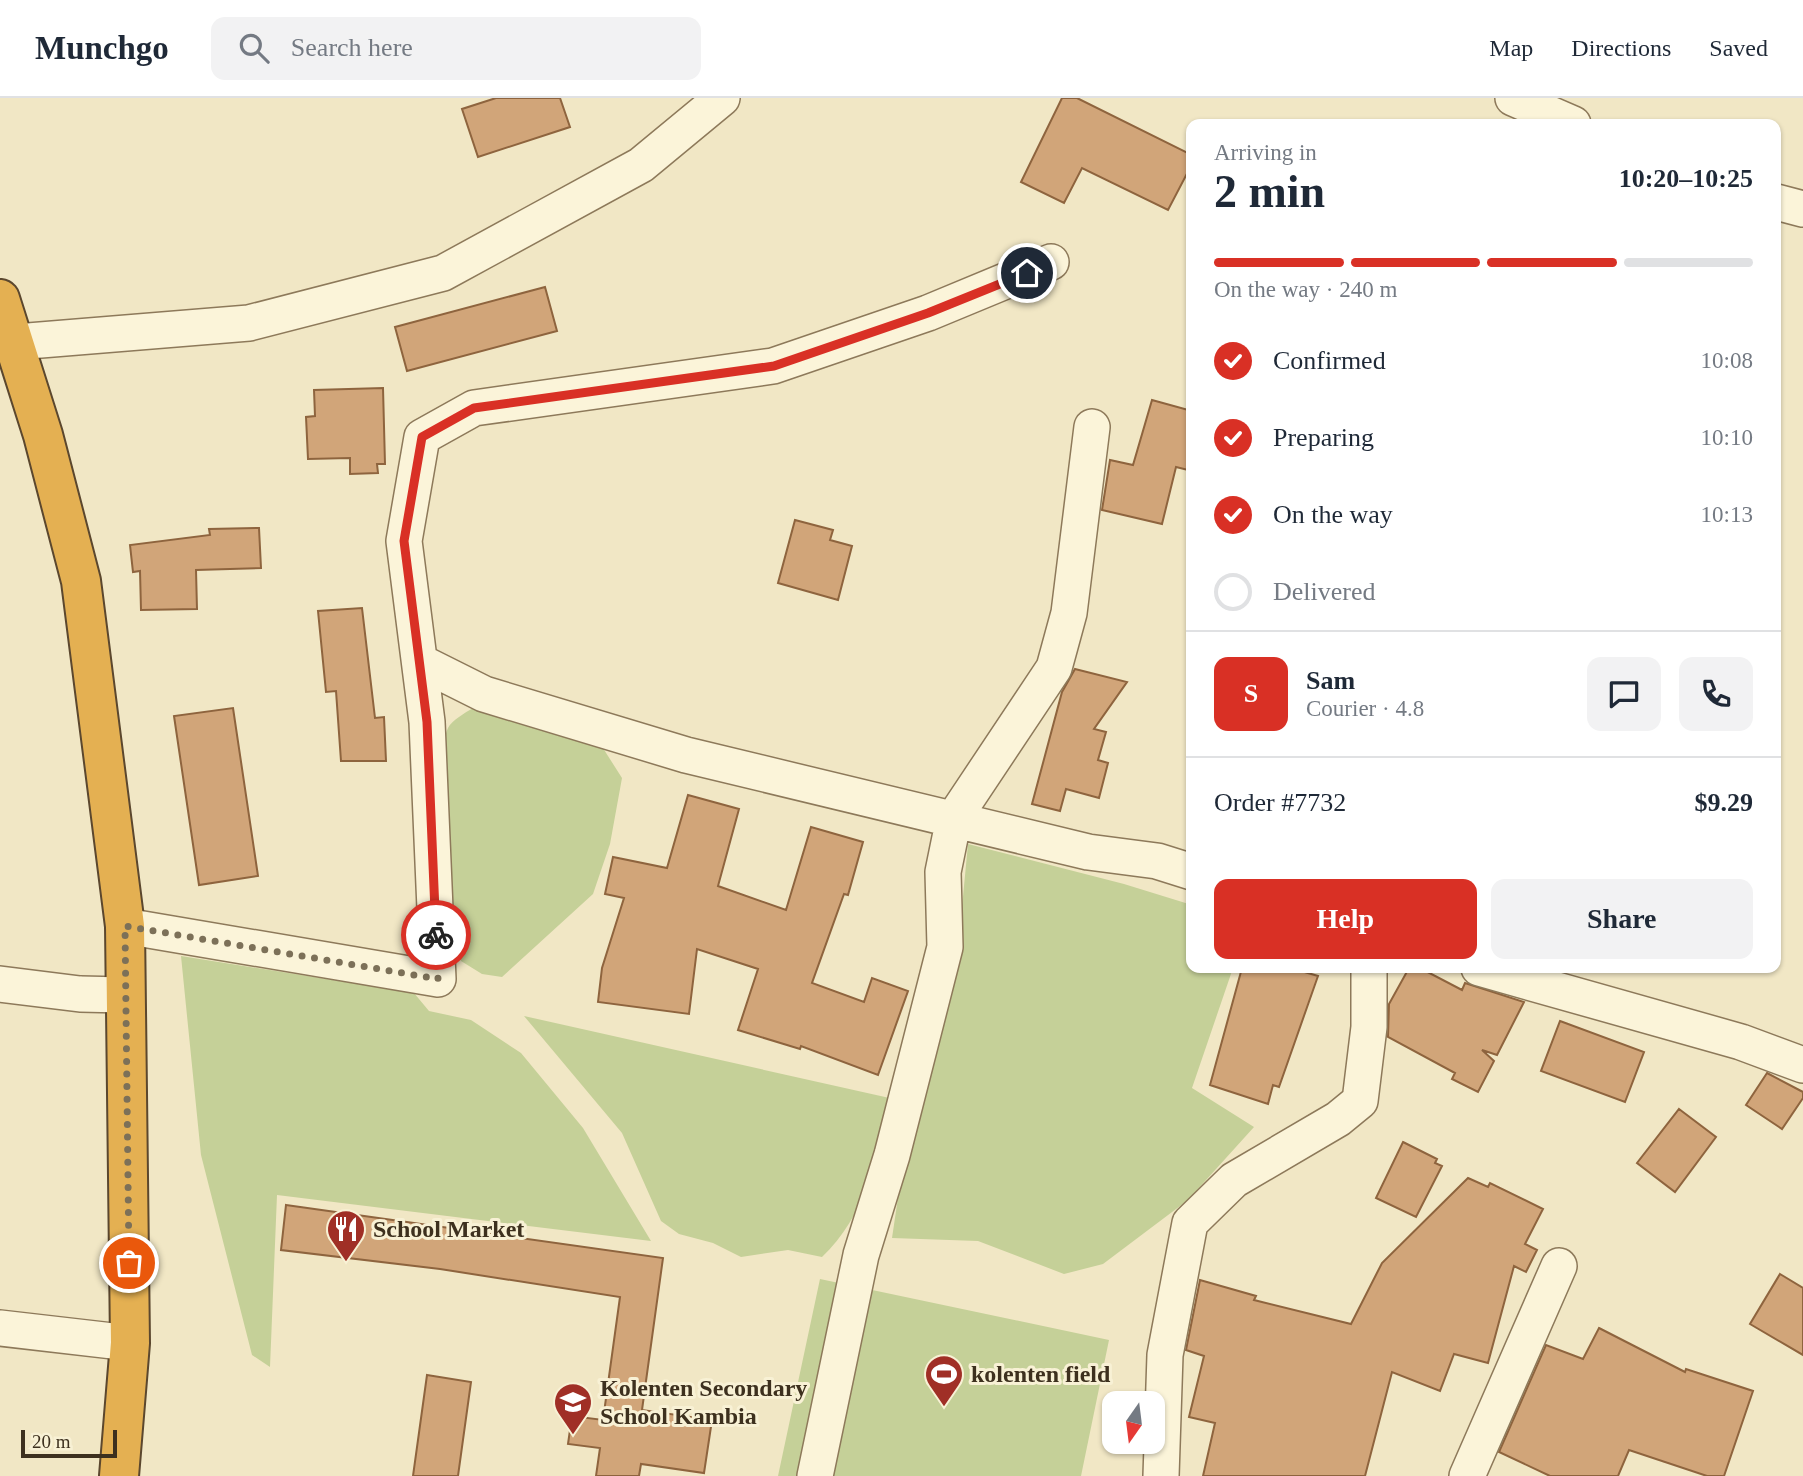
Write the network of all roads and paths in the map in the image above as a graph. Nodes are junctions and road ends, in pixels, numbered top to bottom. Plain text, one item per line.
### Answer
1 (722, 98) edge
2 (1513, 98) edge
3 (1561, 119) edge
4 (1781, 203) edge
5 (1803, 209) edge
6 (1051, 262) dead end
7 (0, 299) edge
8 (16, 342) junction
9 (1092, 427) dead end
10 (422, 663) junction
11 (954, 818) junction
12 (1186, 870) edge
13 (125, 926) junction
14 (1369, 973) edge
15 (1497, 973) edge
16 (0, 984) edge
17 (124, 995) junction
18 (1803, 1065) edge
19 (1559, 1266) dead end
20 (0, 1328) edge
21 (130, 1343) junction
22 (119, 1476) edge
23 (815, 1476) edge
24 (1161, 1476) edge
25 (1467, 1476) edge

1 - 8 street
2 - 3 street
4 - 5 street
6 - 10 street
7 - 8 highway
8 - 13 highway
9 - 11 street
10 - 11 street
10 - 13 street
11 - 12 street
11 - 23 street
13 - 17 highway
14 - 24 street
15 - 18 street
16 - 17 street
17 - 21 highway
19 - 25 street
20 - 21 street
21 - 22 highway

